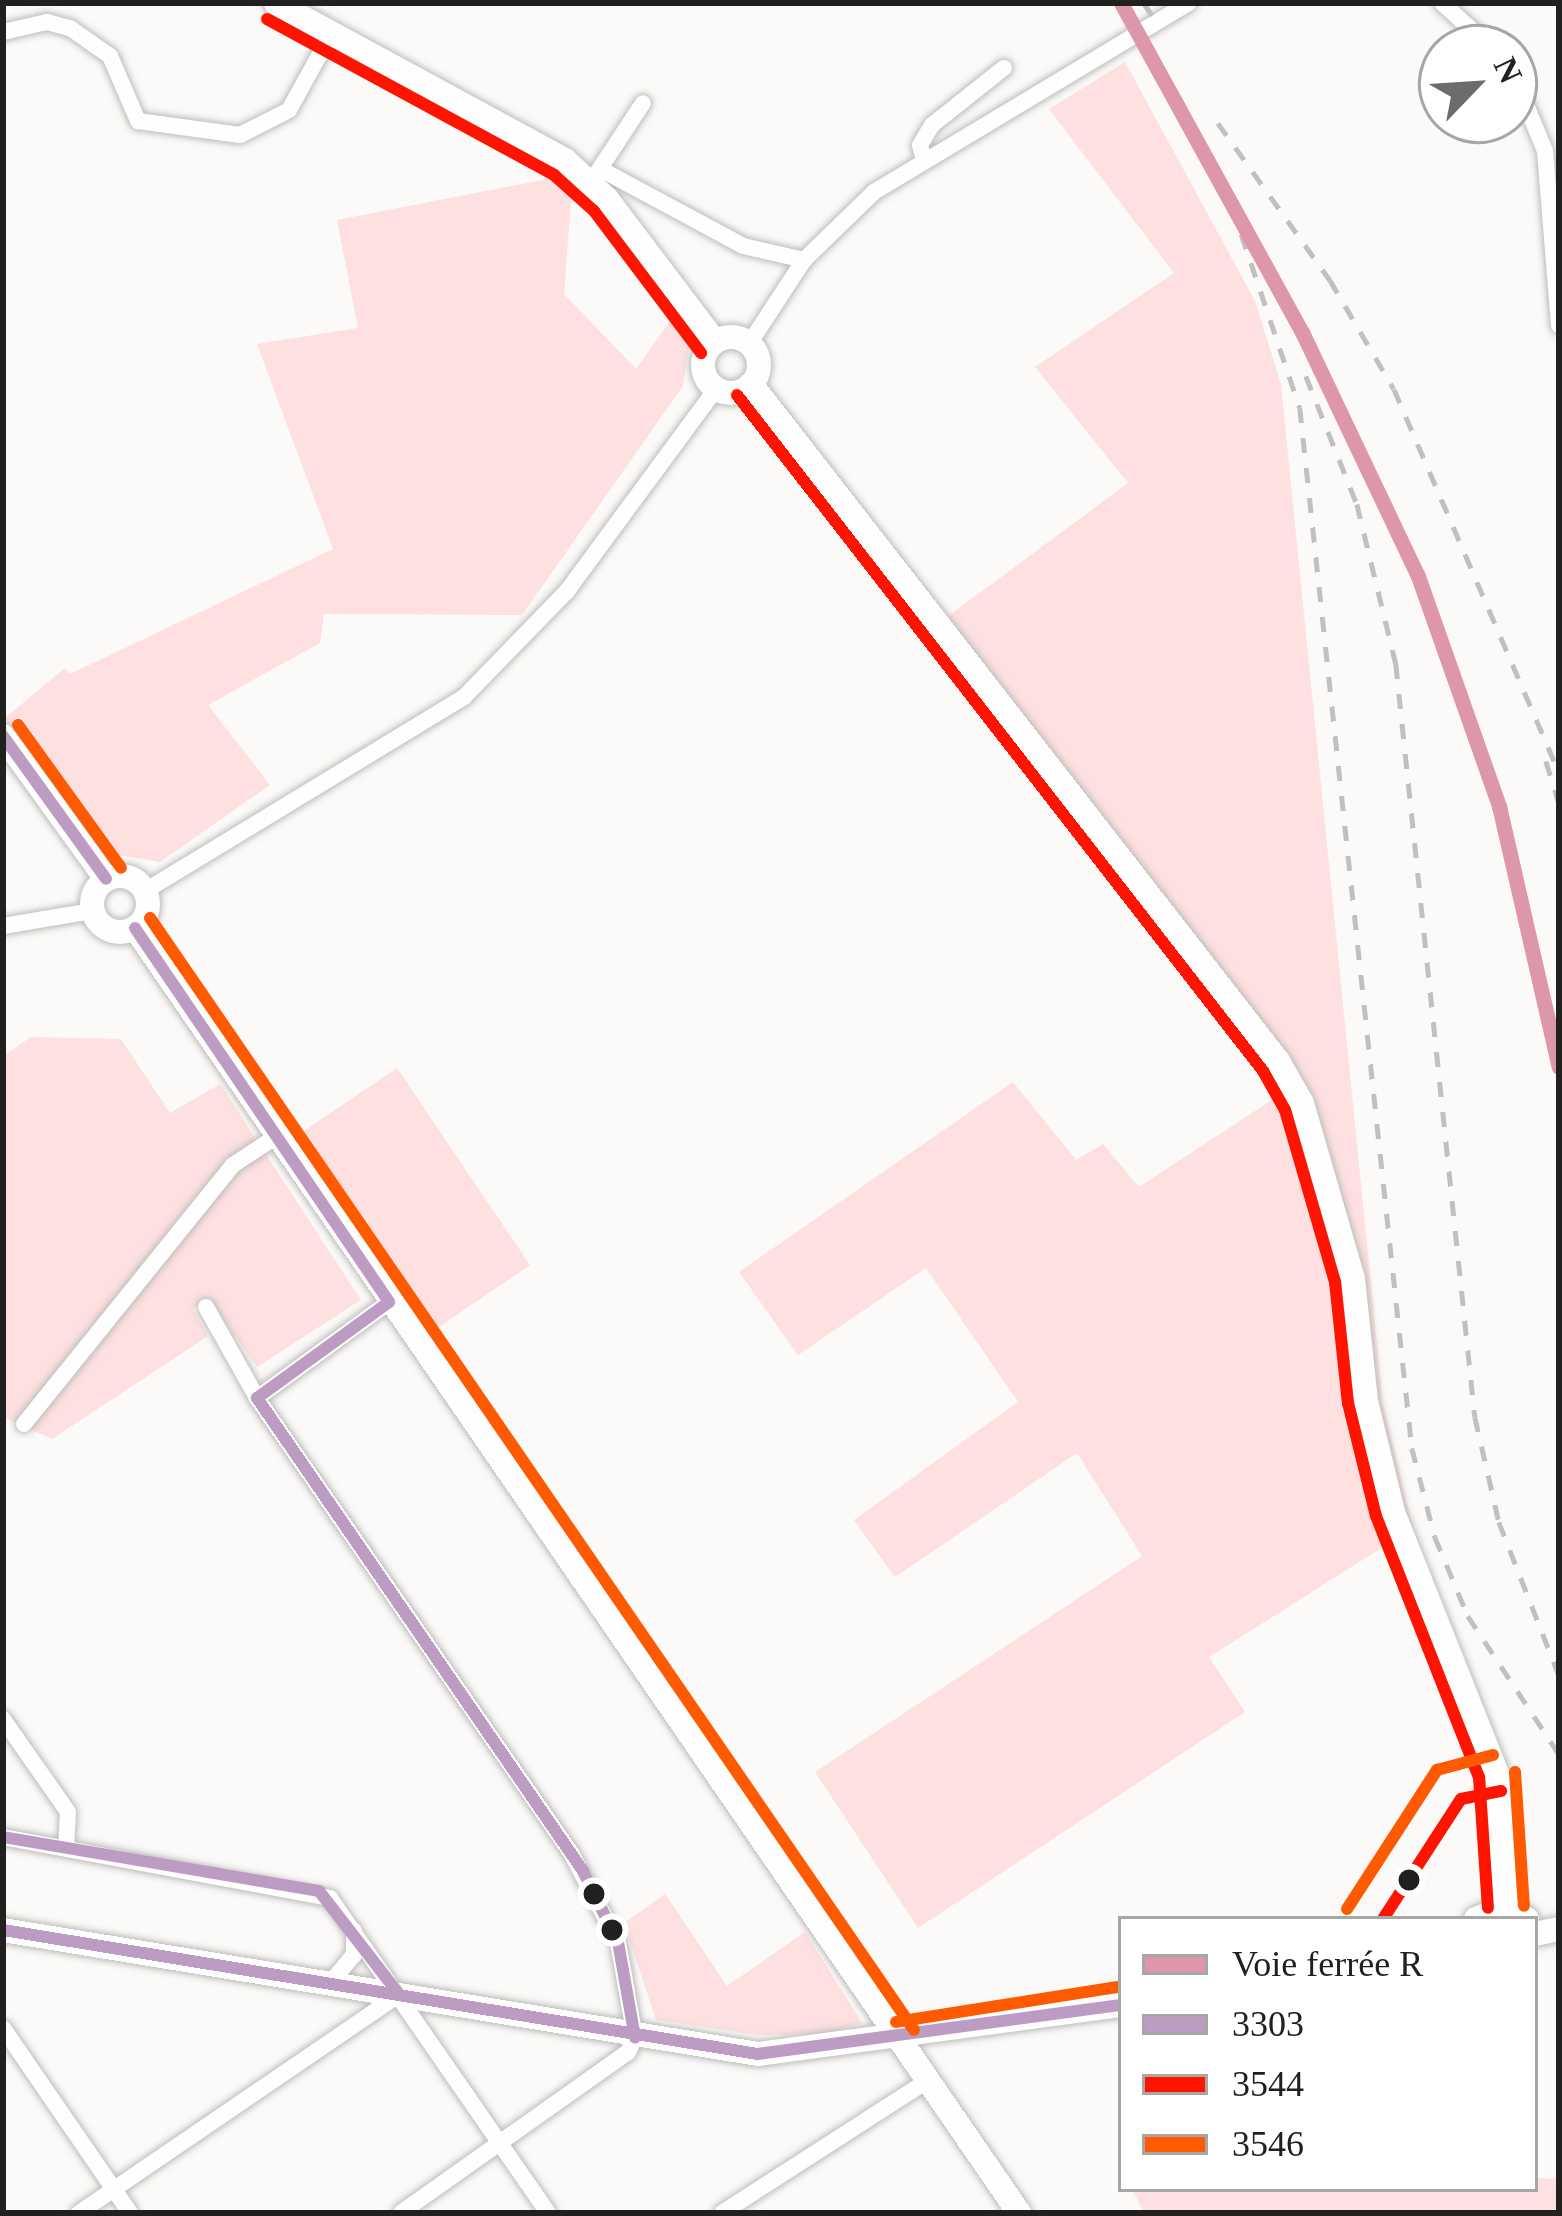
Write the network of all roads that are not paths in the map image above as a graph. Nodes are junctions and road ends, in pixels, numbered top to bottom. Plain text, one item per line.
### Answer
1 (276, 3) edge
2 (1189, 3) edge
3 (1442, 3) edge
4 (1465, 24) edge
5 (3, 32) edge
6 (332, 32) junction
7 (1004, 68) dead end
8 (643, 103) dead end
9 (1538, 134) edge
10 (924, 161) junction
11 (597, 175) junction
12 (804, 260) junction
13 (1559, 325) edge
14 (715, 342) junction
15 (749, 344) junction
16 (751, 384) junction
17 (716, 389) junction
18 (3, 736) edge
19 (106, 879) junction
20 (145, 891) junction
21 (92, 911) junction
22 (3, 926) edge
23 (135, 928) junction
24 (277, 1136) junction
25 (389, 1302) junction
26 (206, 1307) dead end
27 (257, 1398) junction
28 (24, 1424) dead end
29 (4, 1724) edge
30 (3, 1837) edge
31 (66, 1847) junction
32 (1516, 1913) edge
33 (3, 1930) edge
34 (354, 1930) junction
35 (331, 1982) junction
36 (399, 1994) junction
37 (1118, 2006) edge
38 (3, 2028) edge
39 (635, 2037) junction
40 (899, 2040) junction
41 (928, 2080) junction
42 (501, 2144) junction
43 (113, 2189) junction
44 (79, 2213) edge
45 (130, 2213) edge
46 (401, 2213) edge
47 (548, 2213) edge
48 (722, 2213) edge
49 (1018, 2213) edge

1 - 6 main road
2 - 10 street
3 - 4 street
5 - 6 street
6 - 11 main road
7 - 10 street
8 - 11 street
9 - 13 street
10 - 12 street
11 - 12 street
11 - 14 main road
12 - 15 street
14 - 15 main road
14 - 17 main road
15 - 16 main road
16 - 17 main road
16 - 32 main road
17 - 20 street
18 - 19 main road
19 - 20 main road
19 - 21 main road
20 - 23 main road
21 - 22 street
21 - 23 main road
23 - 24 main road
24 - 25 main road
24 - 28 street
25 - 27 street
25 - 40 main road
26 - 27 street
27 - 39 street
29 - 31 street
30 - 31 street
31 - 34 street
33 - 35 main road
34 - 35 street
34 - 36 street
35 - 36 main road
36 - 39 main road
36 - 42 street
36 - 43 street
37 - 40 main road
38 - 43 street
39 - 40 main road
39 - 42 street
40 - 41 main road
41 - 48 street
41 - 49 main road
42 - 46 street
42 - 47 street
43 - 44 street
43 - 45 street

